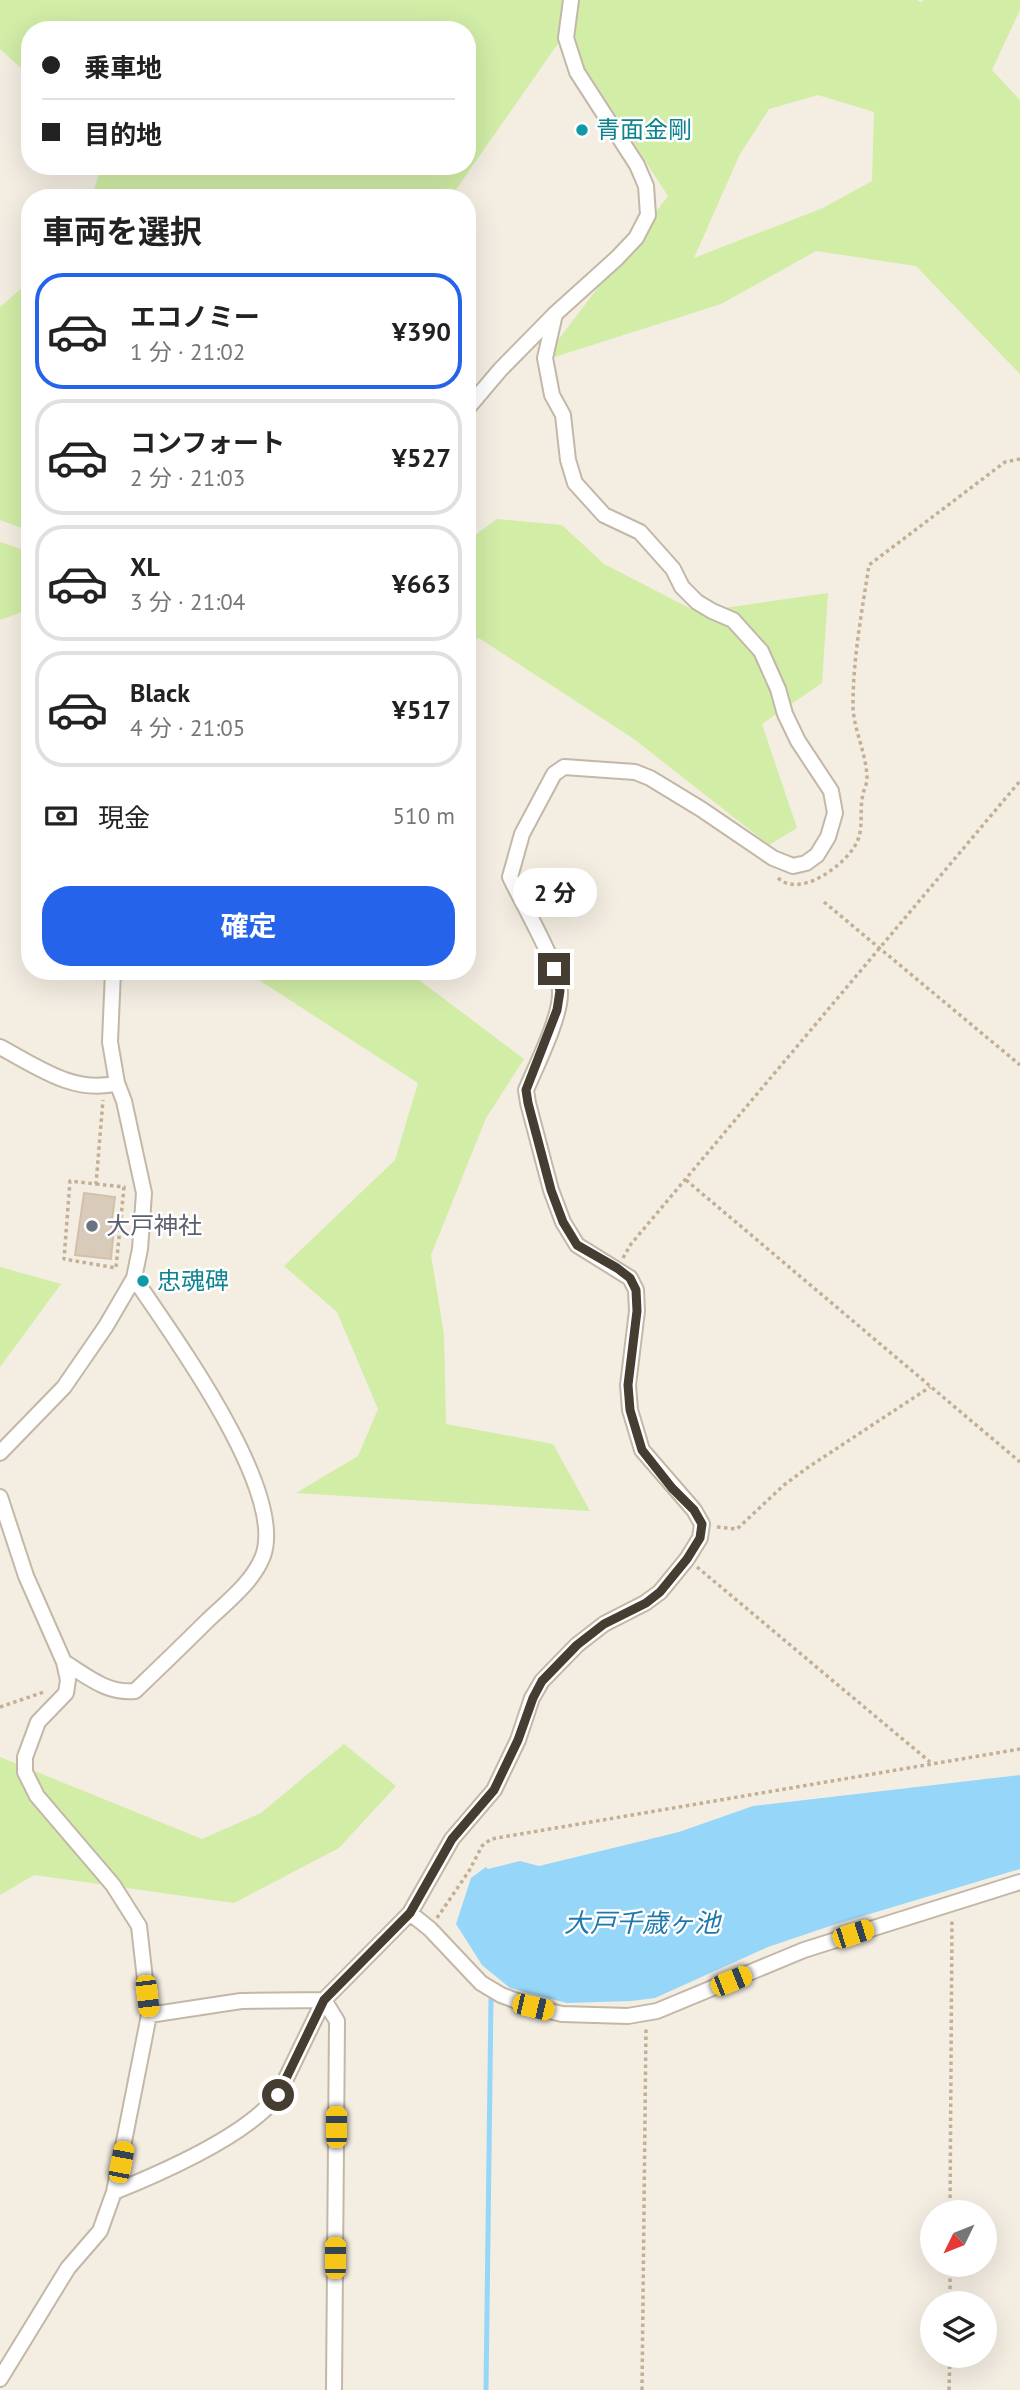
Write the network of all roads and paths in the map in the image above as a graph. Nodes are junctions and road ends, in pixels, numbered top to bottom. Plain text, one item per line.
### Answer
1 (571, 0) edge
2 (555, 314) junction
3 (476, 398) edge
4 (1020, 459) edge
5 (1020, 781) edge
6 (772, 858) junction
7 (824, 902) dead end
8 (881, 949) junction
9 (113, 980) edge
10 (0, 1047) edge
11 (1020, 1065) edge
12 (110, 1085) junction
13 (686, 1180) junction
14 (96, 1184) junction
15 (617, 1268) junction
16 (134, 1278) junction
17 (930, 1387) junction
18 (0, 1453) edge
19 (1020, 1462) edge
20 (0, 1497) edge
21 (702, 1524) junction
22 (687, 1559) junction
23 (64, 1662) junction
24 (68, 1680) junction
25 (0, 1707) edge
26 (1020, 1749) edge
27 (930, 1762) junction
28 (1020, 1882) edge
29 (952, 1903) junction
30 (410, 1913) junction
31 (430, 1928) junction
32 (324, 2000) junction
33 (149, 2015) junction
34 (646, 2015) junction
35 (114, 2192) junction
36 (950, 2200) edge
37 (950, 2368) edge
38 (0, 2379) edge
39 (334, 2390) edge
40 (642, 2390) edge
41 (949, 2390) edge

1 - 2 street
2 - 3 street
2 - 6 street
4 - 6 path
5 - 8 path
6 - 15 street
7 - 8 path
8 - 11 path
8 - 13 path
9 - 12 street
10 - 12 street
12 - 14 path
12 - 16 street
13 - 15 path
13 - 17 path
14 - 14 path
15 - 21 street
16 - 18 street
16 - 23 street
17 - 19 path
17 - 21 path
20 - 23 street
21 - 22 street
22 - 27 path
22 - 30 street
23 - 24 street
24 - 25 path
24 - 33 street
26 - 27 path
27 - 31 path
28 - 29 street
29 - 34 street
29 - 36 path
30 - 31 street
30 - 32 street
31 - 34 street
32 - 33 street
32 - 35 street
32 - 39 street
33 - 35 street
34 - 40 path
35 - 38 street
37 - 41 path

